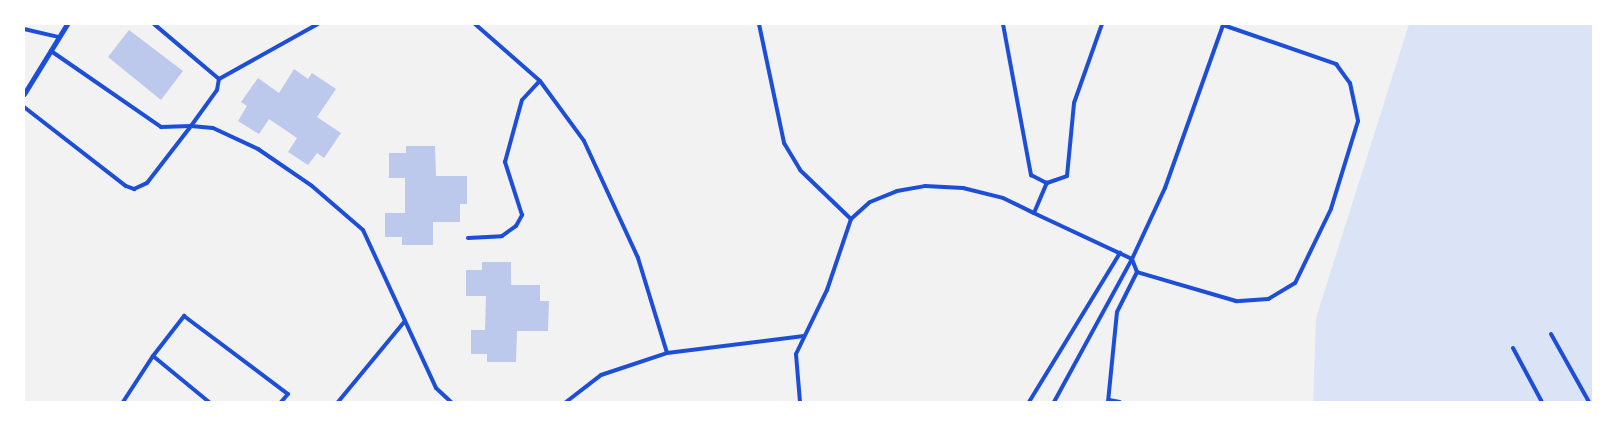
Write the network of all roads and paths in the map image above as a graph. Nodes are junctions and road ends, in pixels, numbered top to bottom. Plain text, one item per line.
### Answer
1 (67, 24) edge
2 (154, 24) edge
3 (318, 24) edge
4 (476, 24) edge
5 (759, 24) edge
6 (1003, 24) edge
7 (1102, 24) edge
8 (1224, 24) edge
9 (24, 29) edge
10 (59, 37) junction
11 (51, 51) junction
12 (219, 79) junction
13 (540, 81) junction
14 (24, 94) edge
15 (24, 107) edge
16 (191, 126) junction
17 (1047, 183) junction
18 (1034, 213) junction
19 (851, 219) junction
20 (468, 238) dead end
21 (1120, 253) junction
22 (1132, 259) junction
23 (1137, 272) junction
24 (405, 321) junction
25 (1551, 334) dead end
26 (804, 336) junction
27 (1513, 348) dead end
28 (668, 353) junction
29 (153, 356) junction
30 (1108, 401) edge
31 (124, 402) edge
32 (209, 402) edge
33 (281, 402) edge
34 (338, 402) edge
35 (451, 402) edge
36 (566, 402) edge
37 (800, 402) edge
38 (1030, 402) edge
39 (1054, 402) edge
40 (1120, 402) edge
41 (1542, 402) edge
42 (1589, 402) edge

1 - 10 street
2 - 12 lane
3 - 12 lane
4 - 13 lane
5 - 19 lane
6 - 17 lane
7 - 17 lane
8 - 22 lane
8 - 23 lane
9 - 10 lane
10 - 11 street
11 - 14 street
11 - 16 lane
12 - 16 lane
13 - 20 lane
13 - 28 lane
15 - 16 lane
16 - 24 lane
17 - 18 lane
18 - 19 lane
18 - 21 lane
19 - 26 lane
21 - 22 lane
21 - 38 lane
22 - 23 lane
22 - 39 lane
23 - 30 lane
24 - 34 lane
24 - 35 lane
25 - 42 lane
26 - 28 lane
26 - 37 lane
27 - 41 lane
28 - 36 lane
29 - 31 lane
29 - 32 lane
29 - 33 lane
30 - 40 lane

